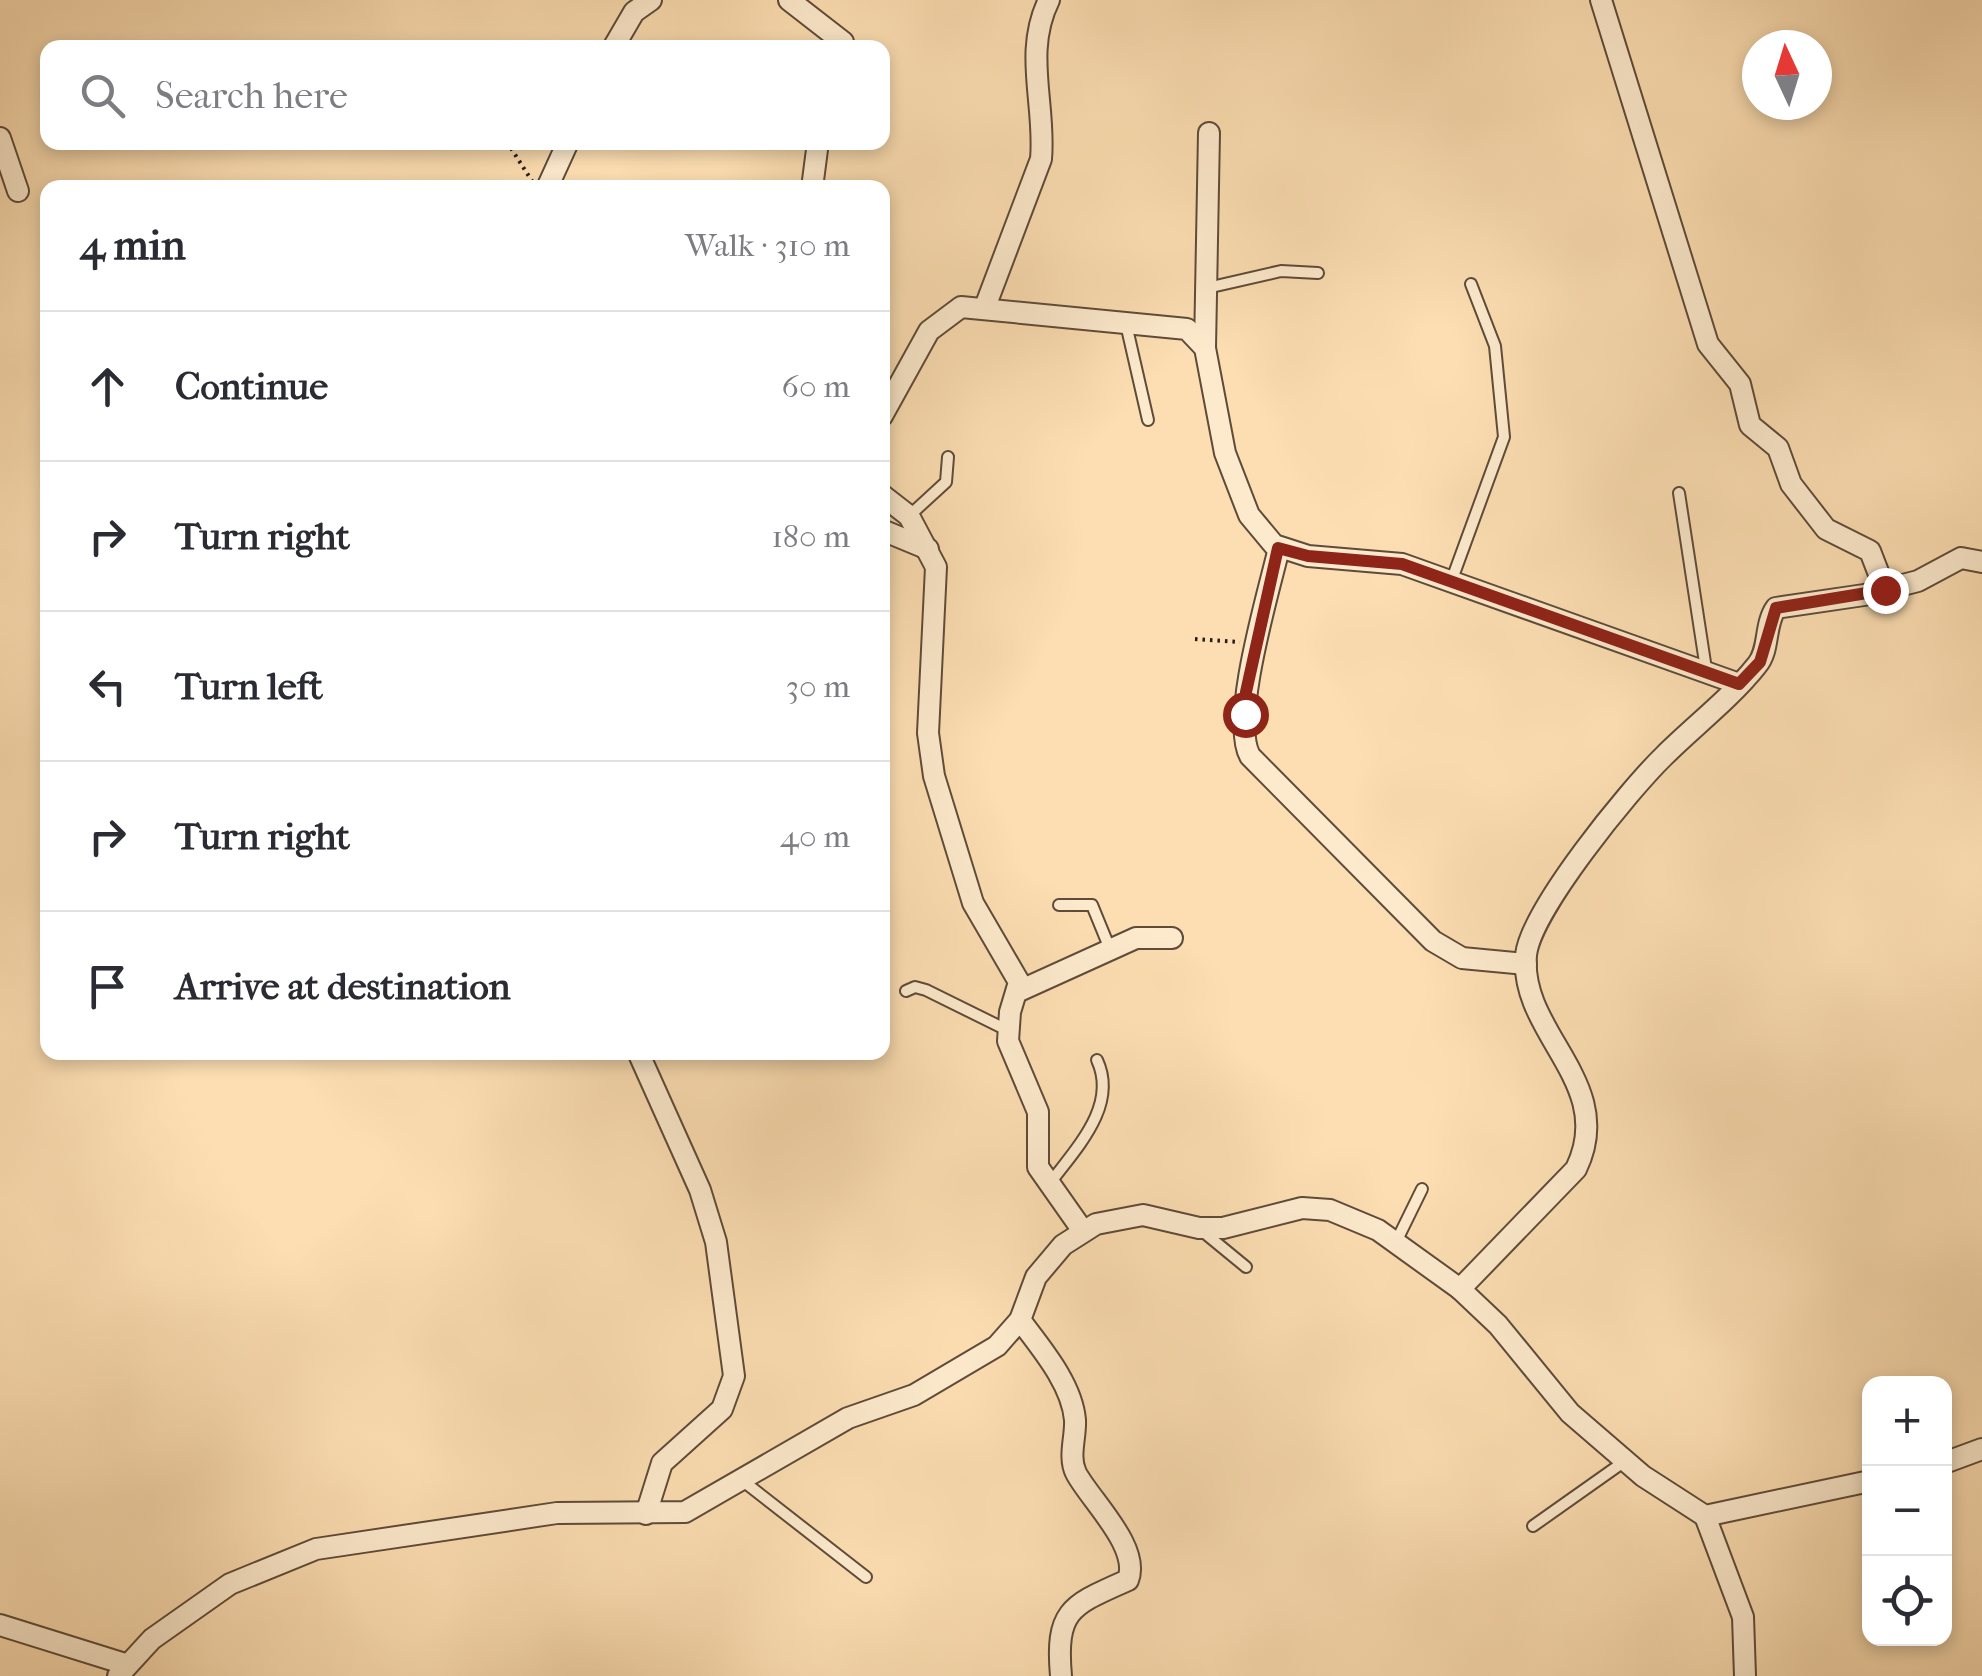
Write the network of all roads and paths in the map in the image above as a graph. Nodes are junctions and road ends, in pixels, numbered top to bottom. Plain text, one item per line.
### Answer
1 (652, 0) edge
2 (789, 0) edge
3 (1049, 0) edge
4 (1600, 0) edge
5 (618, 40) edge
6 (840, 40) edge
7 (1210, 133) dead end
8 (0, 138) edge
9 (512, 150) edge
10 (564, 150) edge
11 (817, 150) edge
12 (531, 180) edge
13 (550, 180) edge
14 (813, 180) edge
15 (18, 191) dead end
16 (1318, 273) dead end
17 (1470, 284) dead end
18 (1206, 288) junction
19 (986, 307) junction
20 (1125, 321) junction
21 (1206, 348) junction
22 (890, 402) edge
23 (1148, 420) dead end
24 (948, 457) dead end
25 (1679, 494) dead end
26 (890, 501) edge
27 (908, 516) junction
28 (890, 533) edge
29 (1278, 548) junction
30 (928, 549) junction
31 (1982, 562) edge
32 (1450, 583) junction
33 (1885, 590) junction
34 (1195, 639) dead end
35 (1257, 644) junction
36 (1706, 670) junction
37 (1739, 684) junction
38 (1059, 905) dead end
39 (1172, 938) dead end
40 (1110, 949) junction
41 (1526, 964) junction
42 (906, 992) dead end
43 (1019, 992) junction
44 (1007, 1030) junction
45 (642, 1060) edge
46 (1097, 1060) dead end
47 (1048, 1186) junction
48 (1422, 1189) dead end
49 (1199, 1228) junction
50 (1083, 1231) junction
51 (1395, 1243) junction
52 (1246, 1267) dead end
53 (1460, 1289) junction
54 (1020, 1320) junction
55 (1982, 1449) edge
56 (1952, 1460) edge
57 (1625, 1461) junction
58 (743, 1481) junction
59 (1862, 1483) edge
60 (646, 1514) junction
61 (1705, 1516) junction
62 (1532, 1526) dead end
63 (866, 1576) dead end
64 (0, 1625) edge
65 (121, 1670) edge
66 (1061, 1676) edge
67 (1745, 1676) edge

1 - 5 street
2 - 6 street
3 - 19 street
4 - 33 street
7 - 18 street
8 - 15 street
9 - 12 path
10 - 13 street
11 - 14 street
16 - 18 lane
17 - 32 lane
18 - 21 street
19 - 20 street
19 - 22 street
20 - 21 street
20 - 23 lane
21 - 29 street
24 - 27 lane
25 - 36 lane
26 - 27 street
27 - 30 street
28 - 30 street
29 - 32 street
29 - 35 street
30 - 43 street
31 - 33 street
32 - 36 street
33 - 37 street
34 - 35 path
35 - 41 street
36 - 37 street
37 - 41 street
38 - 40 lane
39 - 40 street
40 - 43 street
41 - 53 street
42 - 44 lane
43 - 44 street
44 - 47 street
45 - 60 street
46 - 47 lane
47 - 50 street
48 - 51 lane
49 - 50 street
49 - 51 street
49 - 52 lane
50 - 54 street
51 - 53 street
53 - 57 street
54 - 58 street
54 - 66 street
55 - 56 street
57 - 61 street
57 - 62 lane
58 - 60 street
58 - 63 lane
59 - 61 street
60 - 65 street
61 - 67 street
64 - 65 street

